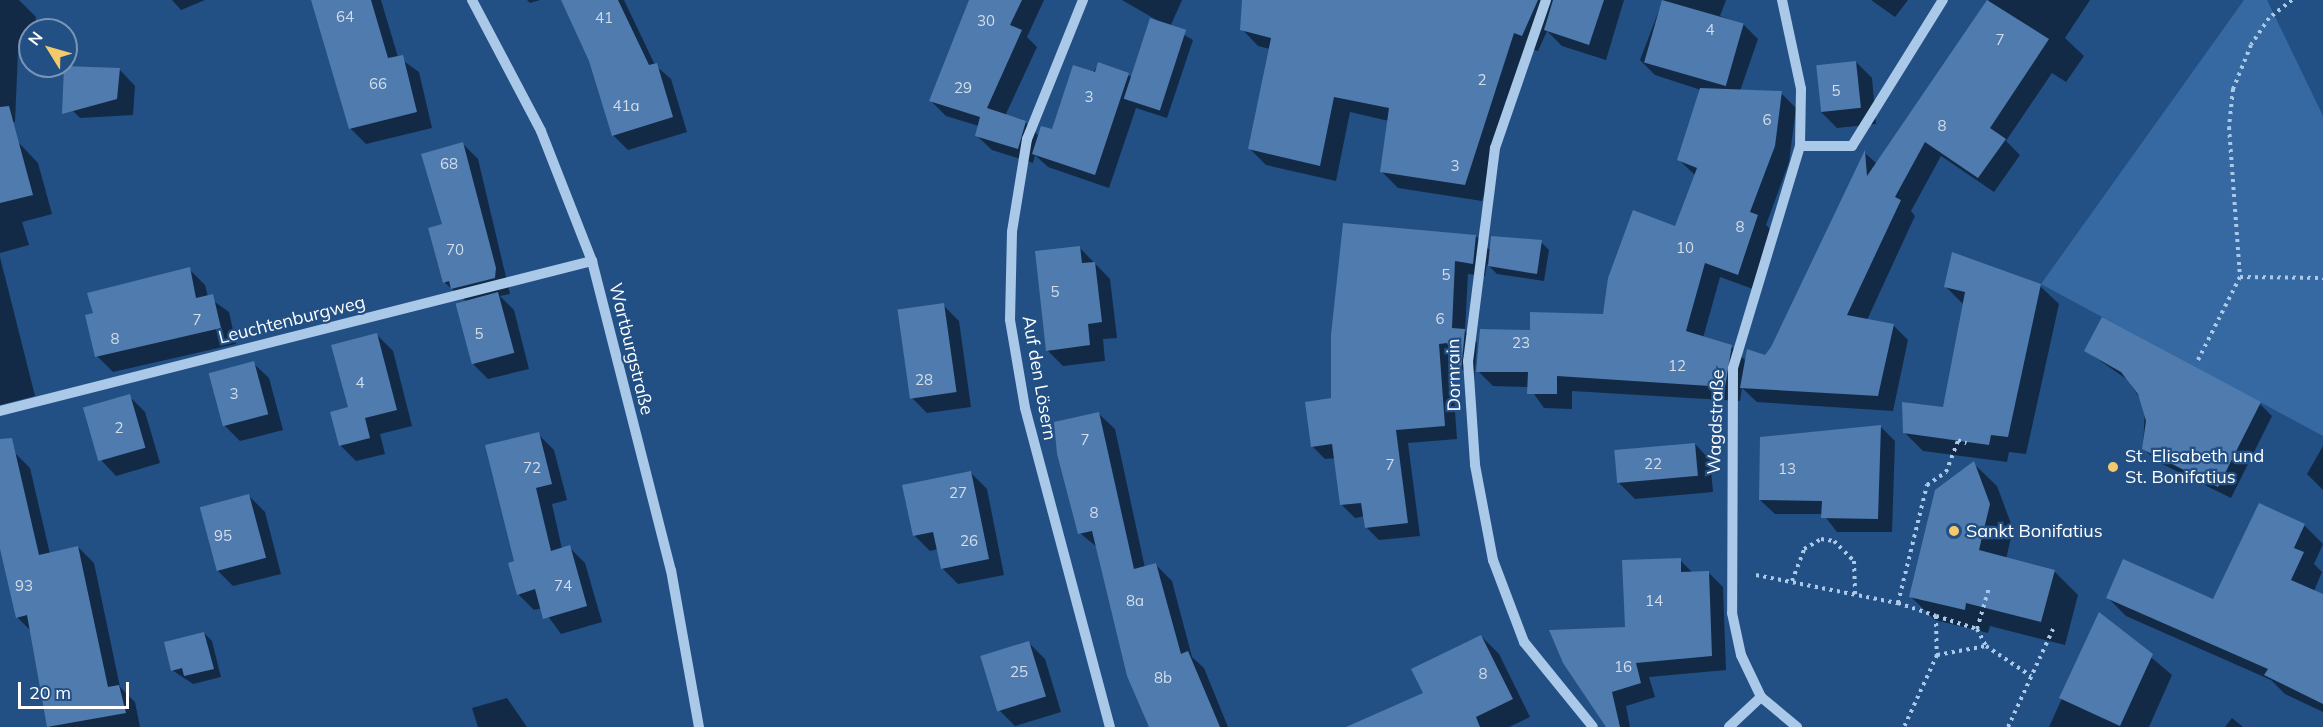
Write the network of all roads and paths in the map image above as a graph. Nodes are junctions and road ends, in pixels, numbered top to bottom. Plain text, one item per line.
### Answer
1 (472, 0) edge
2 (1083, 0) edge
3 (1546, 0) edge
4 (1782, 0) edge
5 (1943, 0) edge
6 (2292, 0) edge
7 (1800, 146) junction
8 (592, 261) junction
9 (2240, 278) junction
10 (2323, 278) edge
11 (2198, 360) dead end
12 (0, 411) edge
13 (1966, 442) dead end
14 (1731, 574) junction
15 (1792, 581) junction
16 (1989, 588) dead end
17 (1856, 594) junction
18 (1898, 603) junction
19 (1936, 616) junction
20 (1977, 629) junction
21 (2053, 629) dead end
22 (1986, 646) junction
23 (1937, 655) junction
24 (2032, 676) junction
25 (1761, 697) junction
26 (699, 727) edge
27 (1110, 727) edge
28 (1593, 727) edge
29 (1730, 727) edge
30 (1797, 727) edge
31 (1904, 727) edge
32 (2008, 727) edge

1 - 8 street, Wartburgstraße
2 - 27 street, Auf den Lösern
3 - 28 street, Dornrain
4 - 7 street, Wagdstraße
5 - 7 street
6 - 9 path
7 - 14 street, Wagdstraße
8 - 12 street, Leuchtenburgweg
8 - 26 street, Wartburgstraße
9 - 10 path
9 - 11 path
13 - 18 path
14 - 15 path
14 - 25 street, Wagdstraße
15 - 17 path
15 - 17 path
16 - 20 path
17 - 18 path
18 - 19 path
19 - 20 path
19 - 23 path
20 - 22 path
21 - 24 path
22 - 23 path
22 - 24 path
23 - 31 path
24 - 32 path
25 - 29 street
25 - 30 street, Wagdstraße

